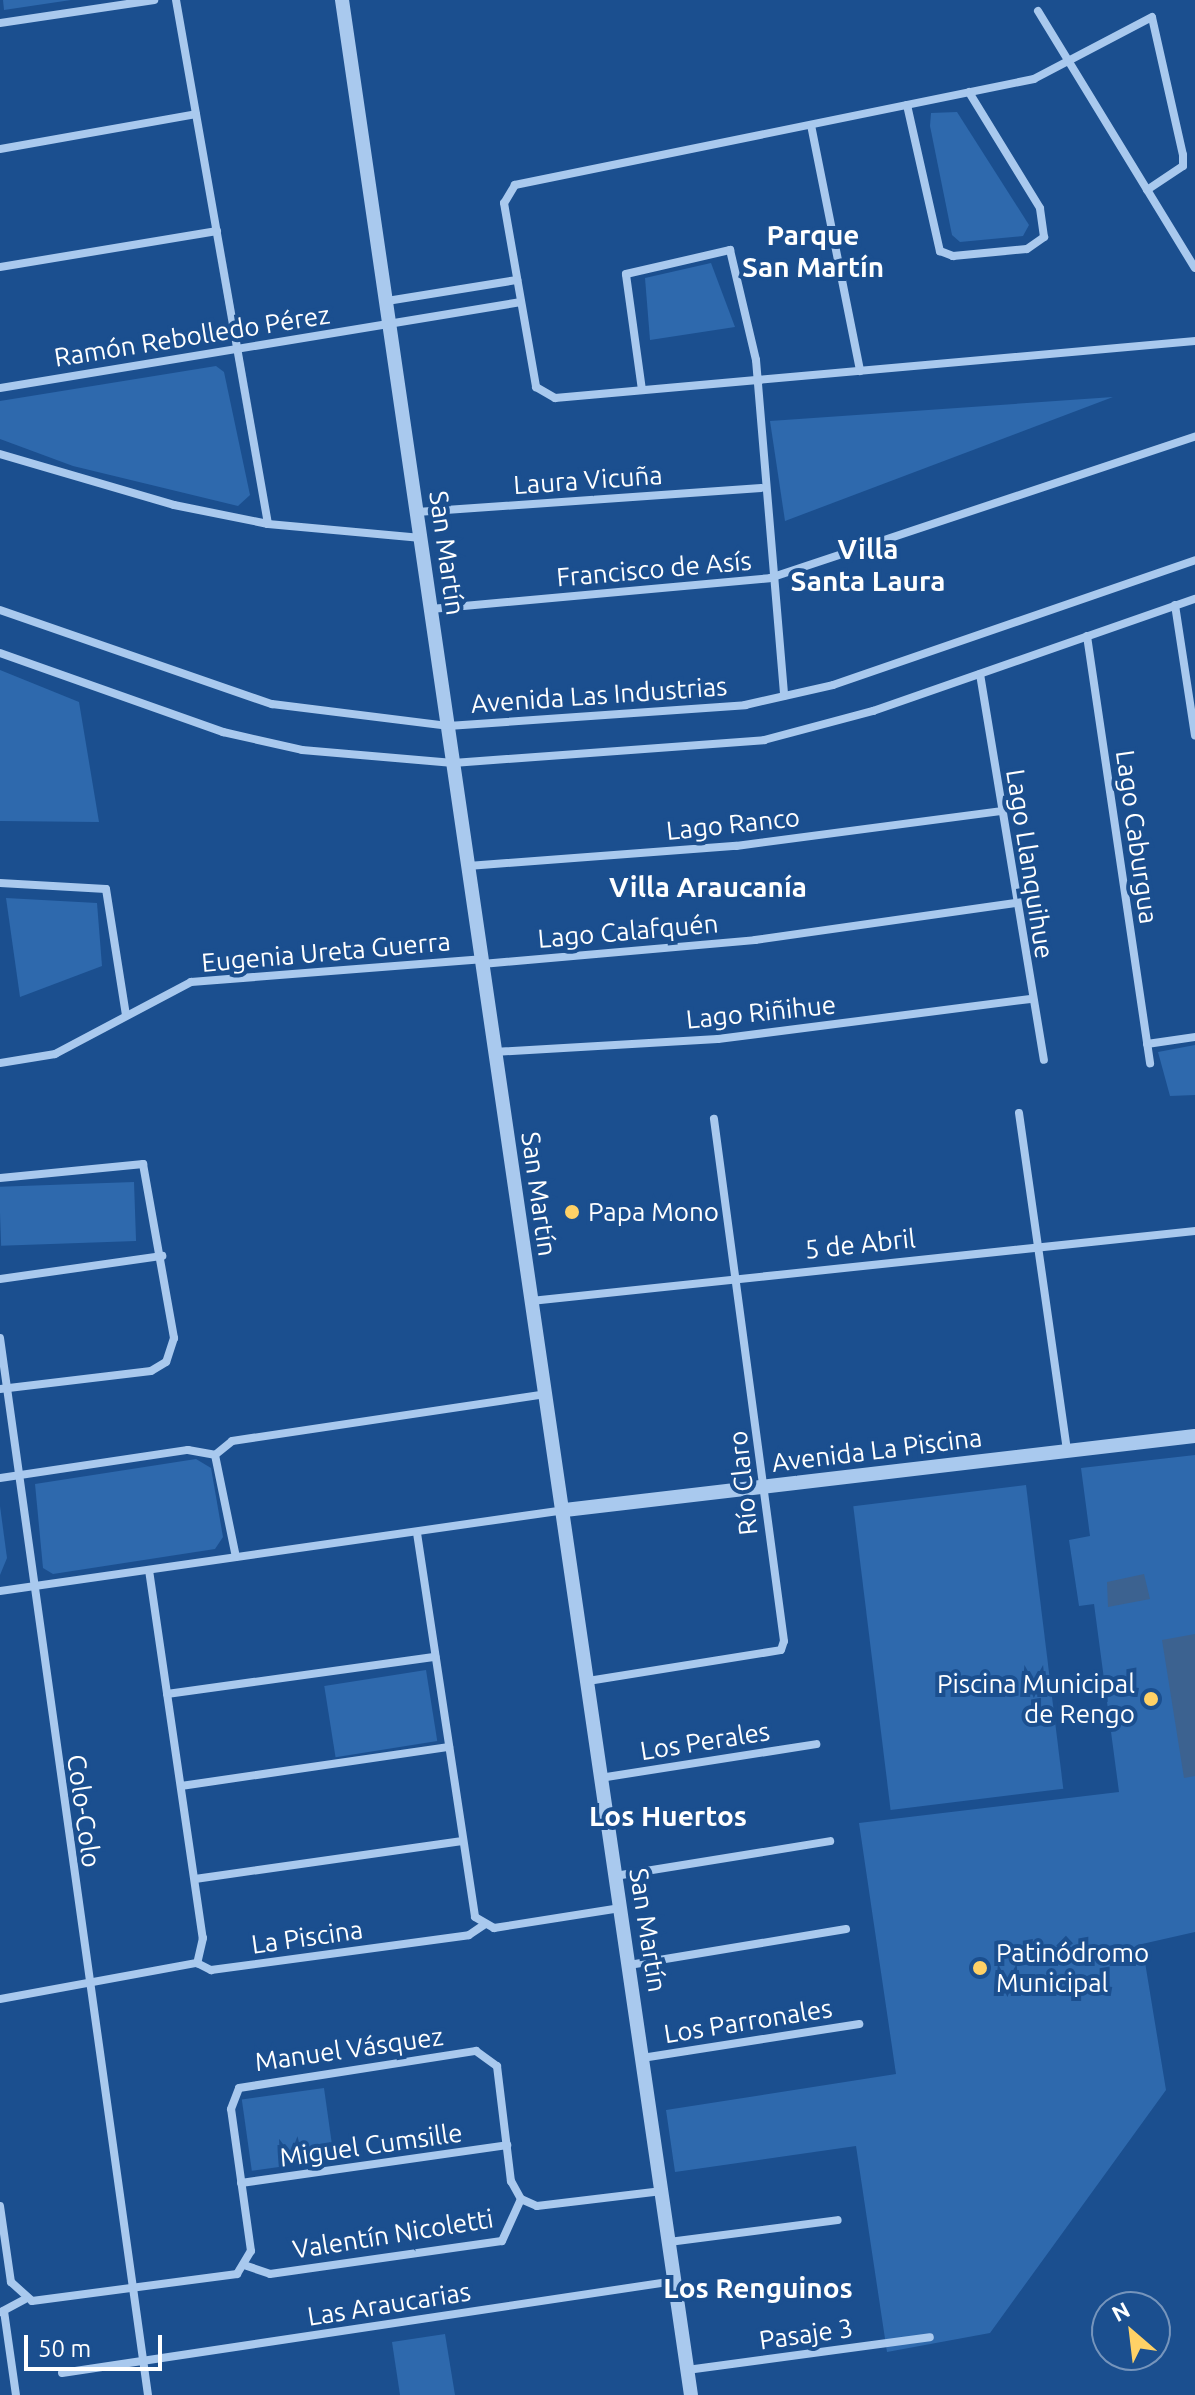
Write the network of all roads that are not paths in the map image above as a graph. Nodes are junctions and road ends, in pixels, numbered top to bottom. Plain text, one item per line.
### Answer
1 (154, 0) edge
2 (176, 0) edge
3 (342, 0) edge
4 (1038, 11) dead end
5 (0, 23) edge
6 (1068, 60) junction
7 (969, 92) junction
8 (907, 105) junction
9 (196, 114) junction
10 (811, 125) junction
11 (0, 149) edge
12 (1147, 190) junction
13 (217, 231) junction
14 (0, 267) edge
15 (1195, 268) edge
16 (517, 280) junction
17 (387, 301) junction
18 (521, 302) junction
19 (390, 324) junction
20 (1195, 341) edge
21 (237, 349) junction
22 (860, 371) junction
23 (758, 380) junction
24 (0, 388) edge
25 (642, 390) junction
26 (1195, 437) edge
27 (0, 454) edge
28 (761, 488) junction
29 (417, 512) junction
30 (268, 524) junction
31 (421, 538) junction
32 (1195, 560) edge
33 (770, 578) junction
34 (1195, 599) edge
35 (1175, 605) junction
36 (431, 609) junction
37 (0, 610) edge
38 (1087, 636) junction
39 (0, 653) edge
40 (980, 674) junction
41 (784, 696) junction
42 (448, 726) junction
43 (1195, 735) edge
44 (453, 763) junction
45 (1001, 811) junction
46 (468, 866) junction
47 (0, 883) edge
48 (1015, 903) junction
49 (482, 962) junction
50 (1030, 999) junction
51 (126, 1015) junction
52 (1195, 1037) edge
53 (1147, 1044) junction
54 (494, 1052) junction
55 (1044, 1060) dead end
56 (0, 1063) edge
57 (1150, 1063) dead end
58 (1019, 1113) dead end
59 (714, 1119) dead end
60 (0, 1178) edge
61 (1195, 1231) edge
62 (1035, 1245) junction
63 (162, 1256) junction
64 (737, 1278) junction
65 (0, 1279) edge
66 (530, 1301) junction
67 (0, 1338) edge
68 (3, 1389) edge
69 (546, 1394) junction
70 (1195, 1436) edge
71 (1067, 1452) junction
72 (215, 1455) junction
73 (18, 1475) junction
74 (0, 1478) edge
75 (762, 1488) junction
76 (565, 1510) junction
77 (417, 1533) junction
78 (236, 1557) junction
79 (149, 1570) junction
80 (33, 1586) junction
81 (0, 1591) edge
82 (435, 1657) junction
83 (588, 1681) junction
84 (167, 1694) junction
85 (816, 1744) dead end
86 (449, 1747) junction
87 (600, 1778) junction
88 (181, 1786) junction
89 (462, 1841) junction
90 (830, 1841) dead end
91 (615, 1876) junction
92 (195, 1879) junction
93 (620, 1908) junction
94 (484, 1925) junction
95 (846, 1929) dead end
96 (197, 1963) junction
97 (629, 1965) junction
98 (88, 1986) junction
99 (0, 1999) edge
100 (859, 2024) dead end
101 (642, 2058) junction
102 (507, 2145) junction
103 (241, 2183) junction
104 (662, 2191) junction
105 (521, 2199) junction
106 (0, 2206) edge
107 (1, 2216) edge
108 (838, 2220) dead end
109 (669, 2242) junction
110 (247, 2266) junction
111 (675, 2281) junction
112 (132, 2288) junction
113 (25, 2299) junction
114 (2, 2311) edge
115 (930, 2337) dead end
116 (143, 2361) junction
117 (687, 2370) junction
118 (62, 2373) dead end
119 (16, 2395) edge
120 (148, 2395) edge
121 (691, 2395) edge

1 - 5 street
2 - 9 street
3 - 17 street, San Martín
4 - 6 street
6 - 7 street
6 - 12 street
6 - 12 street
7 - 8 street
7 - 8 street
8 - 10 street
9 - 11 street
9 - 13 street
10 - 16 street
10 - 22 street
12 - 15 street
13 - 14 street
13 - 21 street
16 - 17 street
16 - 18 street
17 - 19 street, San Martín
18 - 19 street, Ramón Rebolledo Pérez
18 - 25 street
19 - 21 street, Ramón Rebolledo Pérez
19 - 29 street, San Martín
20 - 22 street
21 - 24 street, Ramón Rebolledo Pérez
21 - 30 street
22 - 23 street
23 - 25 street
23 - 25 street
23 - 28 street
26 - 33 street, Francisco de Asís
27 - 30 street
28 - 29 street, Laura Vicuña
28 - 33 street
29 - 31 street, San Martín
30 - 31 street
31 - 36 street, San Martín
32 - 41 street, Avenida Las Industrias
33 - 36 street, Francisco de Asís
33 - 41 street
34 - 35 street
35 - 38 street
35 - 43 street
36 - 42 street, San Martín
37 - 42 street, Avenida Las Industrias
38 - 40 street
38 - 53 street, Lago Caburgua
39 - 44 street
40 - 44 street
40 - 45 street, Lago Llanquihue
41 - 42 street, Avenida Las Industrias
42 - 44 street, San Martín
44 - 46 street, San Martín
45 - 46 street, Lago Ranco
45 - 48 street, Lago Llanquihue
46 - 49 street, San Martín
47 - 51 street
48 - 49 street, Lago Calafquén
48 - 50 street, Lago Llanquihue
49 - 51 street, Eugenia Ureta Guerra
49 - 54 street, San Martín
50 - 54 street, Lago Riñihue
50 - 55 street, Lago Llanquihue
51 - 56 street, Eugenia Ureta Guerra
52 - 53 street
53 - 57 street, Lago Caburgua
54 - 66 street, San Martín
58 - 62 street
59 - 64 street, Río Claro
60 - 63 street
61 - 62 street, 5 de Abril
62 - 64 street, 5 de Abril
62 - 71 street
63 - 65 street
63 - 68 street
64 - 66 street, 5 de Abril
64 - 75 street, Río Claro
66 - 69 street, San Martín
67 - 68 street, Colo-Colo
68 - 73 street, Colo-Colo
69 - 72 street
69 - 76 street, San Martín
70 - 71 street, Avenida La Piscina
71 - 75 street, Avenida La Piscina
72 - 73 street
72 - 78 street
73 - 74 street
73 - 80 street, Colo-Colo
75 - 76 street, Avenida La Piscina
75 - 83 street, Río Claro
76 - 77 street
76 - 83 street, San Martín
77 - 78 street
77 - 82 street
78 - 79 street
79 - 80 street
79 - 84 street
80 - 81 street
80 - 98 street, Colo-Colo
82 - 84 street
82 - 86 street
83 - 87 street, San Martín
84 - 88 street
85 - 87 street, Los Perales
86 - 88 street
86 - 89 street
87 - 91 street, San Martín
88 - 92 street
89 - 92 street
89 - 94 street
90 - 91 street
91 - 93 street, San Martín
92 - 96 street
93 - 94 street, La Piscina
93 - 97 street, San Martín
94 - 96 street, La Piscina
95 - 97 street
96 - 98 street, La Piscina
97 - 101 street, San Martín
98 - 99 street, La Piscina
98 - 112 street, Colo-Colo
100 - 101 street, Los Parronales
101 - 104 street, San Martín
102 - 103 street, Miguel Cumsille
102 - 103 street, Manuel Vásquez
102 - 105 street, Manuel Vásquez
103 - 110 street, Manuel Vásquez
104 - 105 street
104 - 109 street, San Martín
105 - 110 street, Valentín Nicoletti
106 - 107 street
107 - 113 street
108 - 109 street
109 - 111 street, San Martín
110 - 112 street
111 - 116 street, Las Araucarias
111 - 117 street, San Martín
112 - 113 street
112 - 116 street, Colo-Colo
113 - 114 street
114 - 119 street
115 - 117 street, Pasaje 3
116 - 118 street, Las Araucarias
116 - 120 street, Colo-Colo
117 - 121 street, San Martín

